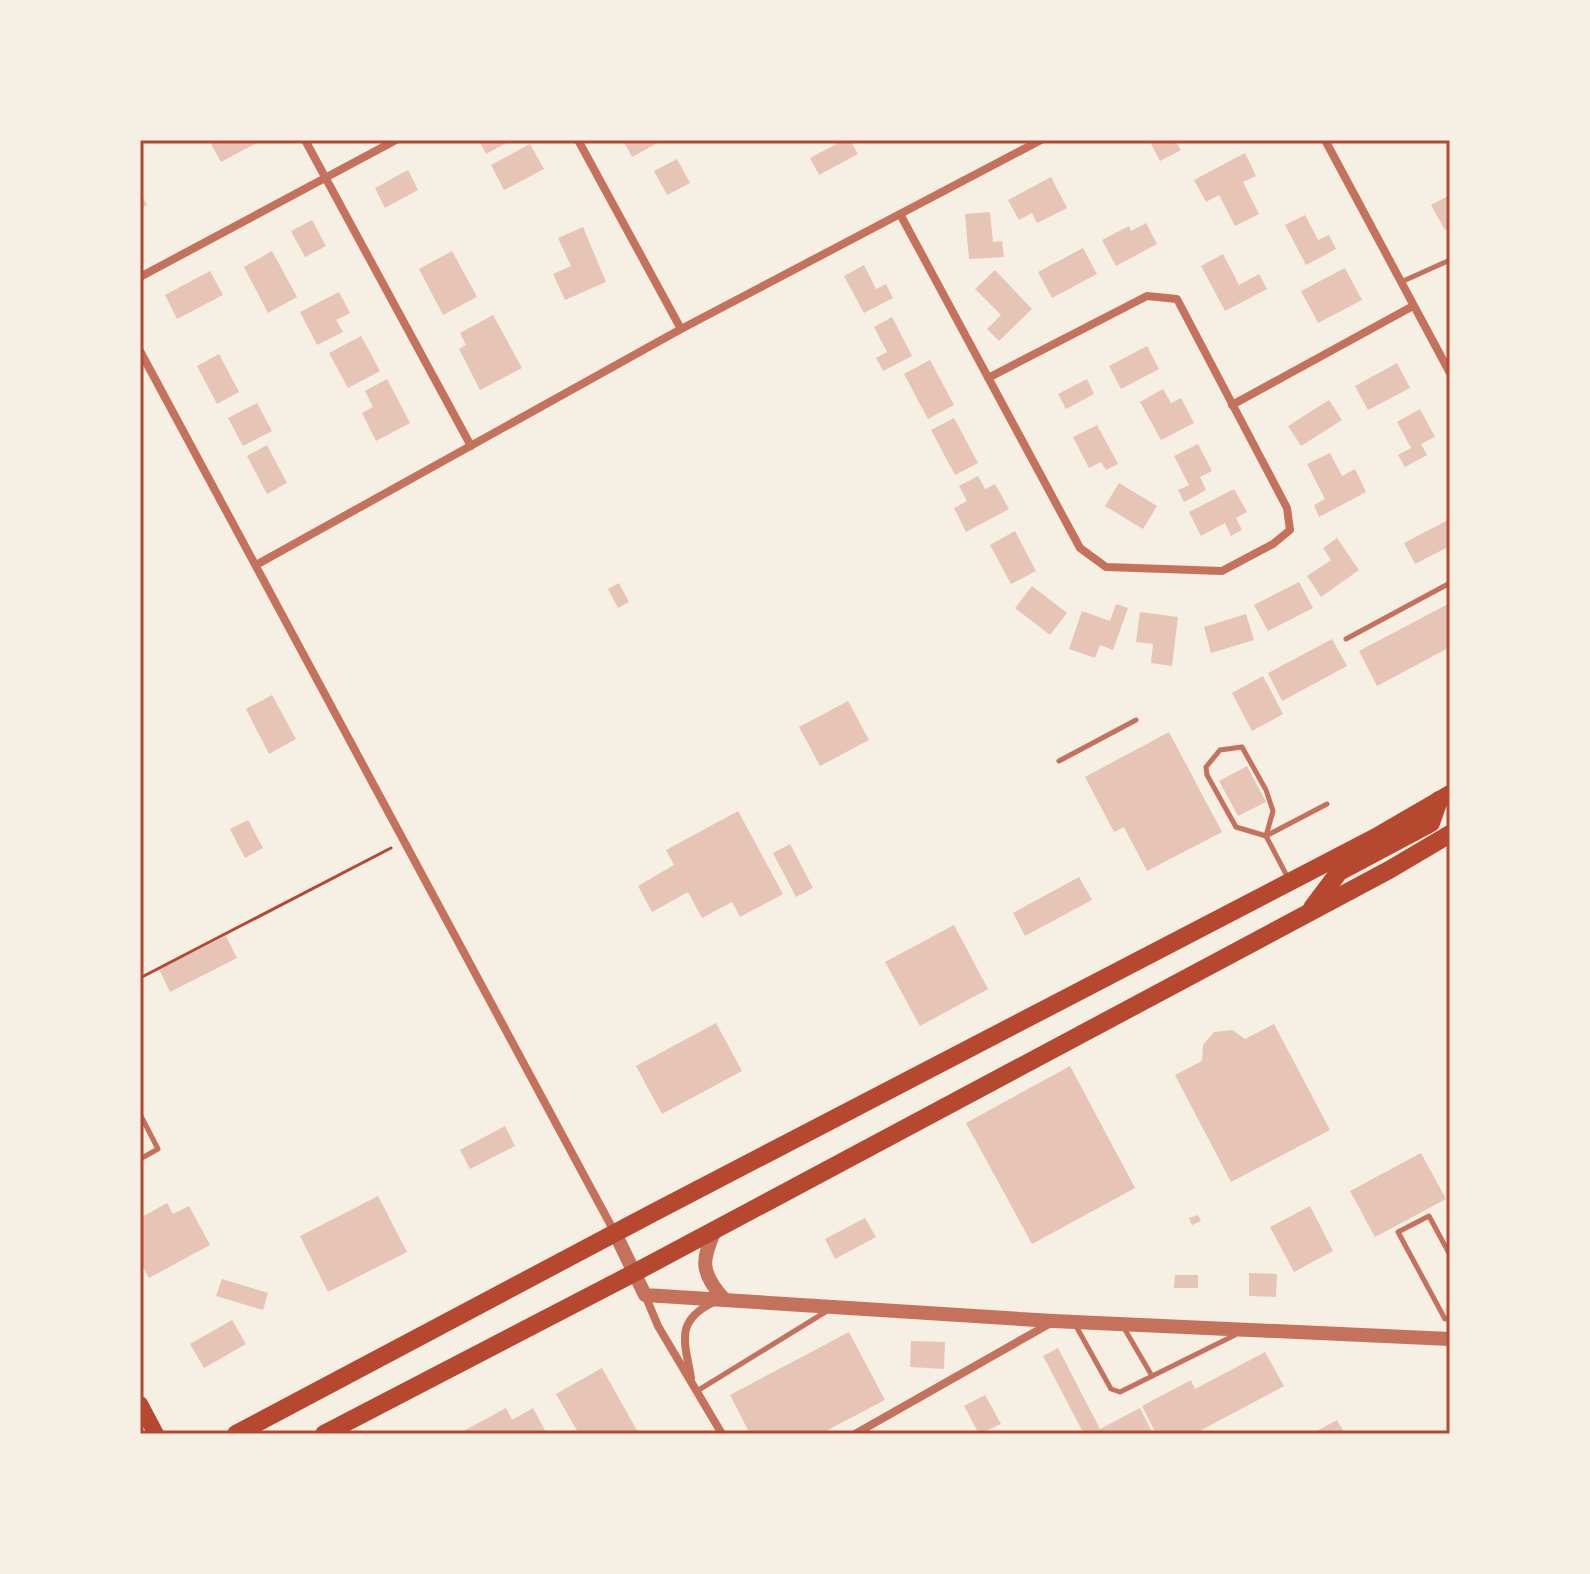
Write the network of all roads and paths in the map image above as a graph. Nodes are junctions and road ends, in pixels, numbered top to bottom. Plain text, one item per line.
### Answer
1 (305, 140) edge
2 (396, 140) edge
3 (578, 140) edge
4 (1041, 140) edge
5 (1325, 140) edge
6 (326, 178) junction
7 (900, 214) junction
8 (1450, 260) edge
9 (140, 277) edge
10 (1401, 282) junction
11 (1413, 306) junction
12 (681, 329) junction
13 (140, 351) edge
14 (1450, 373) edge
15 (988, 378) junction
16 (1232, 405) junction
17 (471, 446) junction
18 (256, 565) junction
19 (1450, 583) edge
20 (1346, 639) dead end
21 (1136, 720) dead end
22 (1059, 761) dead end
23 (1445, 797) edge
24 (1327, 804) dead end
25 (1450, 834) edge
26 (1266, 836) junction
27 (391, 848) dead end
28 (1290, 882) junction
29 (1310, 911) junction
30 (140, 978) edge
31 (140, 1114) edge
32 (140, 1159) edge
33 (716, 1228) junction
34 (615, 1233) junction
35 (1450, 1255) edge
36 (634, 1273) junction
37 (645, 1295) junction
38 (723, 1298) junction
39 (832, 1308) junction
40 (1450, 1318) edge
41 (1053, 1321) junction
42 (1074, 1322) junction
43 (1121, 1324) junction
44 (1244, 1330) junction
45 (1450, 1339) edge
46 (1152, 1376) junction
47 (694, 1387) junction
48 (140, 1404) edge
49 (156, 1434) edge
50 (236, 1434) edge
51 (324, 1434) edge
52 (722, 1434) edge
53 (855, 1434) edge

1 - 6 street
2 - 6 street
3 - 12 street
4 - 7 street
5 - 10 street
6 - 9 street
6 - 17 street
7 - 12 street
7 - 15 street
8 - 10 lane
10 - 11 street
11 - 14 street
11 - 16 street
12 - 17 street
13 - 18 street
15 - 16 street
15 - 16 street
17 - 18 street
18 - 34 street
19 - 20 lane
21 - 22 lane
23 - 28 main road
23 - 29 main road
24 - 26 lane
25 - 29 main road
26 - 26 lane
26 - 28 lane
27 - 30 path
28 - 34 main road
29 - 33 main road
31 - 32 lane
33 - 36 main road
33 - 38 street
34 - 36 street
34 - 50 main road
35 - 40 lane
36 - 37 street
36 - 51 main road
37 - 38 street
37 - 47 street
38 - 39 street
38 - 47 street
39 - 41 street
39 - 47 lane
41 - 42 street
41 - 53 street
42 - 43 street
42 - 46 lane
43 - 44 street
43 - 46 lane
44 - 45 street
44 - 46 lane
47 - 52 street
48 - 49 main road

